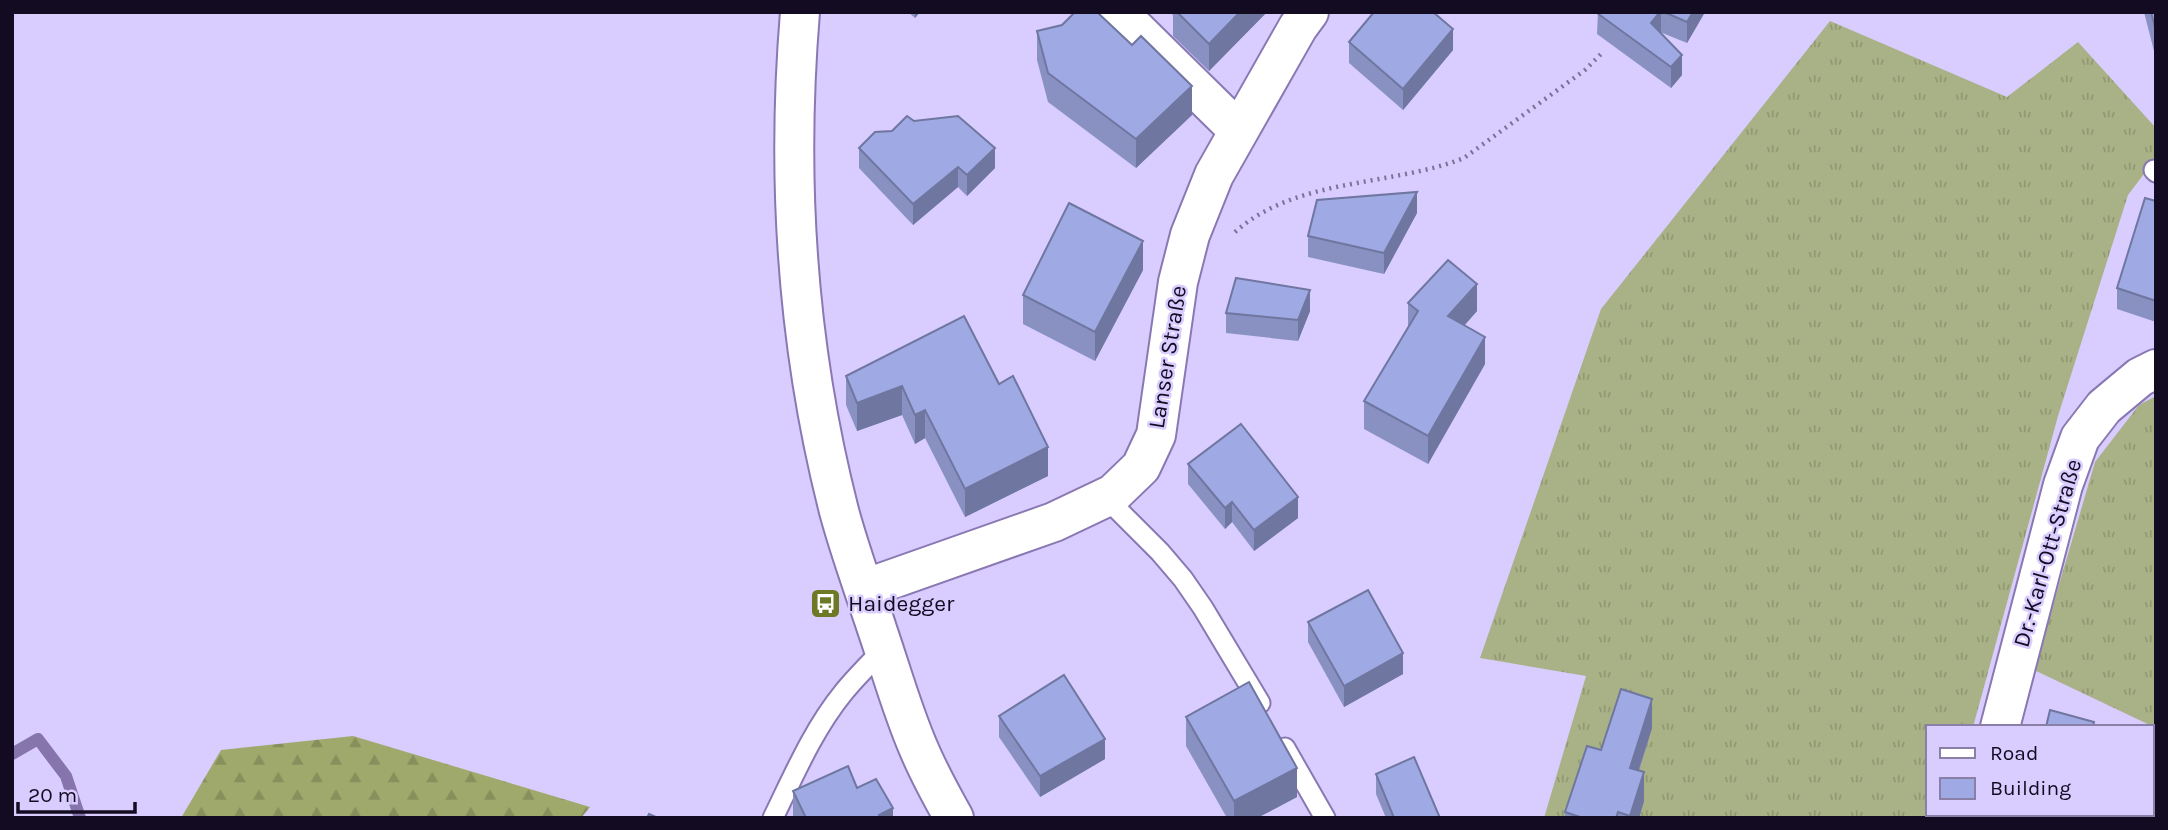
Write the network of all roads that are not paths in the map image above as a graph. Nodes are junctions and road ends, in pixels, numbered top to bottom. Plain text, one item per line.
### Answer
1 (800, 12) edge
2 (1118, 12) edge
3 (1309, 12) edge
4 (1238, 130) junction
5 (2156, 369) edge
6 (1106, 498) junction
7 (864, 589) junction
8 (884, 649) junction
9 (2001, 725) edge
10 (773, 818) edge
11 (954, 818) edge
12 (1325, 818) edge

1 - 7 street
2 - 4 street
3 - 4 street, Lanser Straße
4 - 6 street, Lanser Straße
5 - 9 street, Dr.-Karl-Ott-Straße
6 - 7 street, Lanser Straße
6 - 12 lane
7 - 8 street
8 - 10 lane
8 - 11 street

